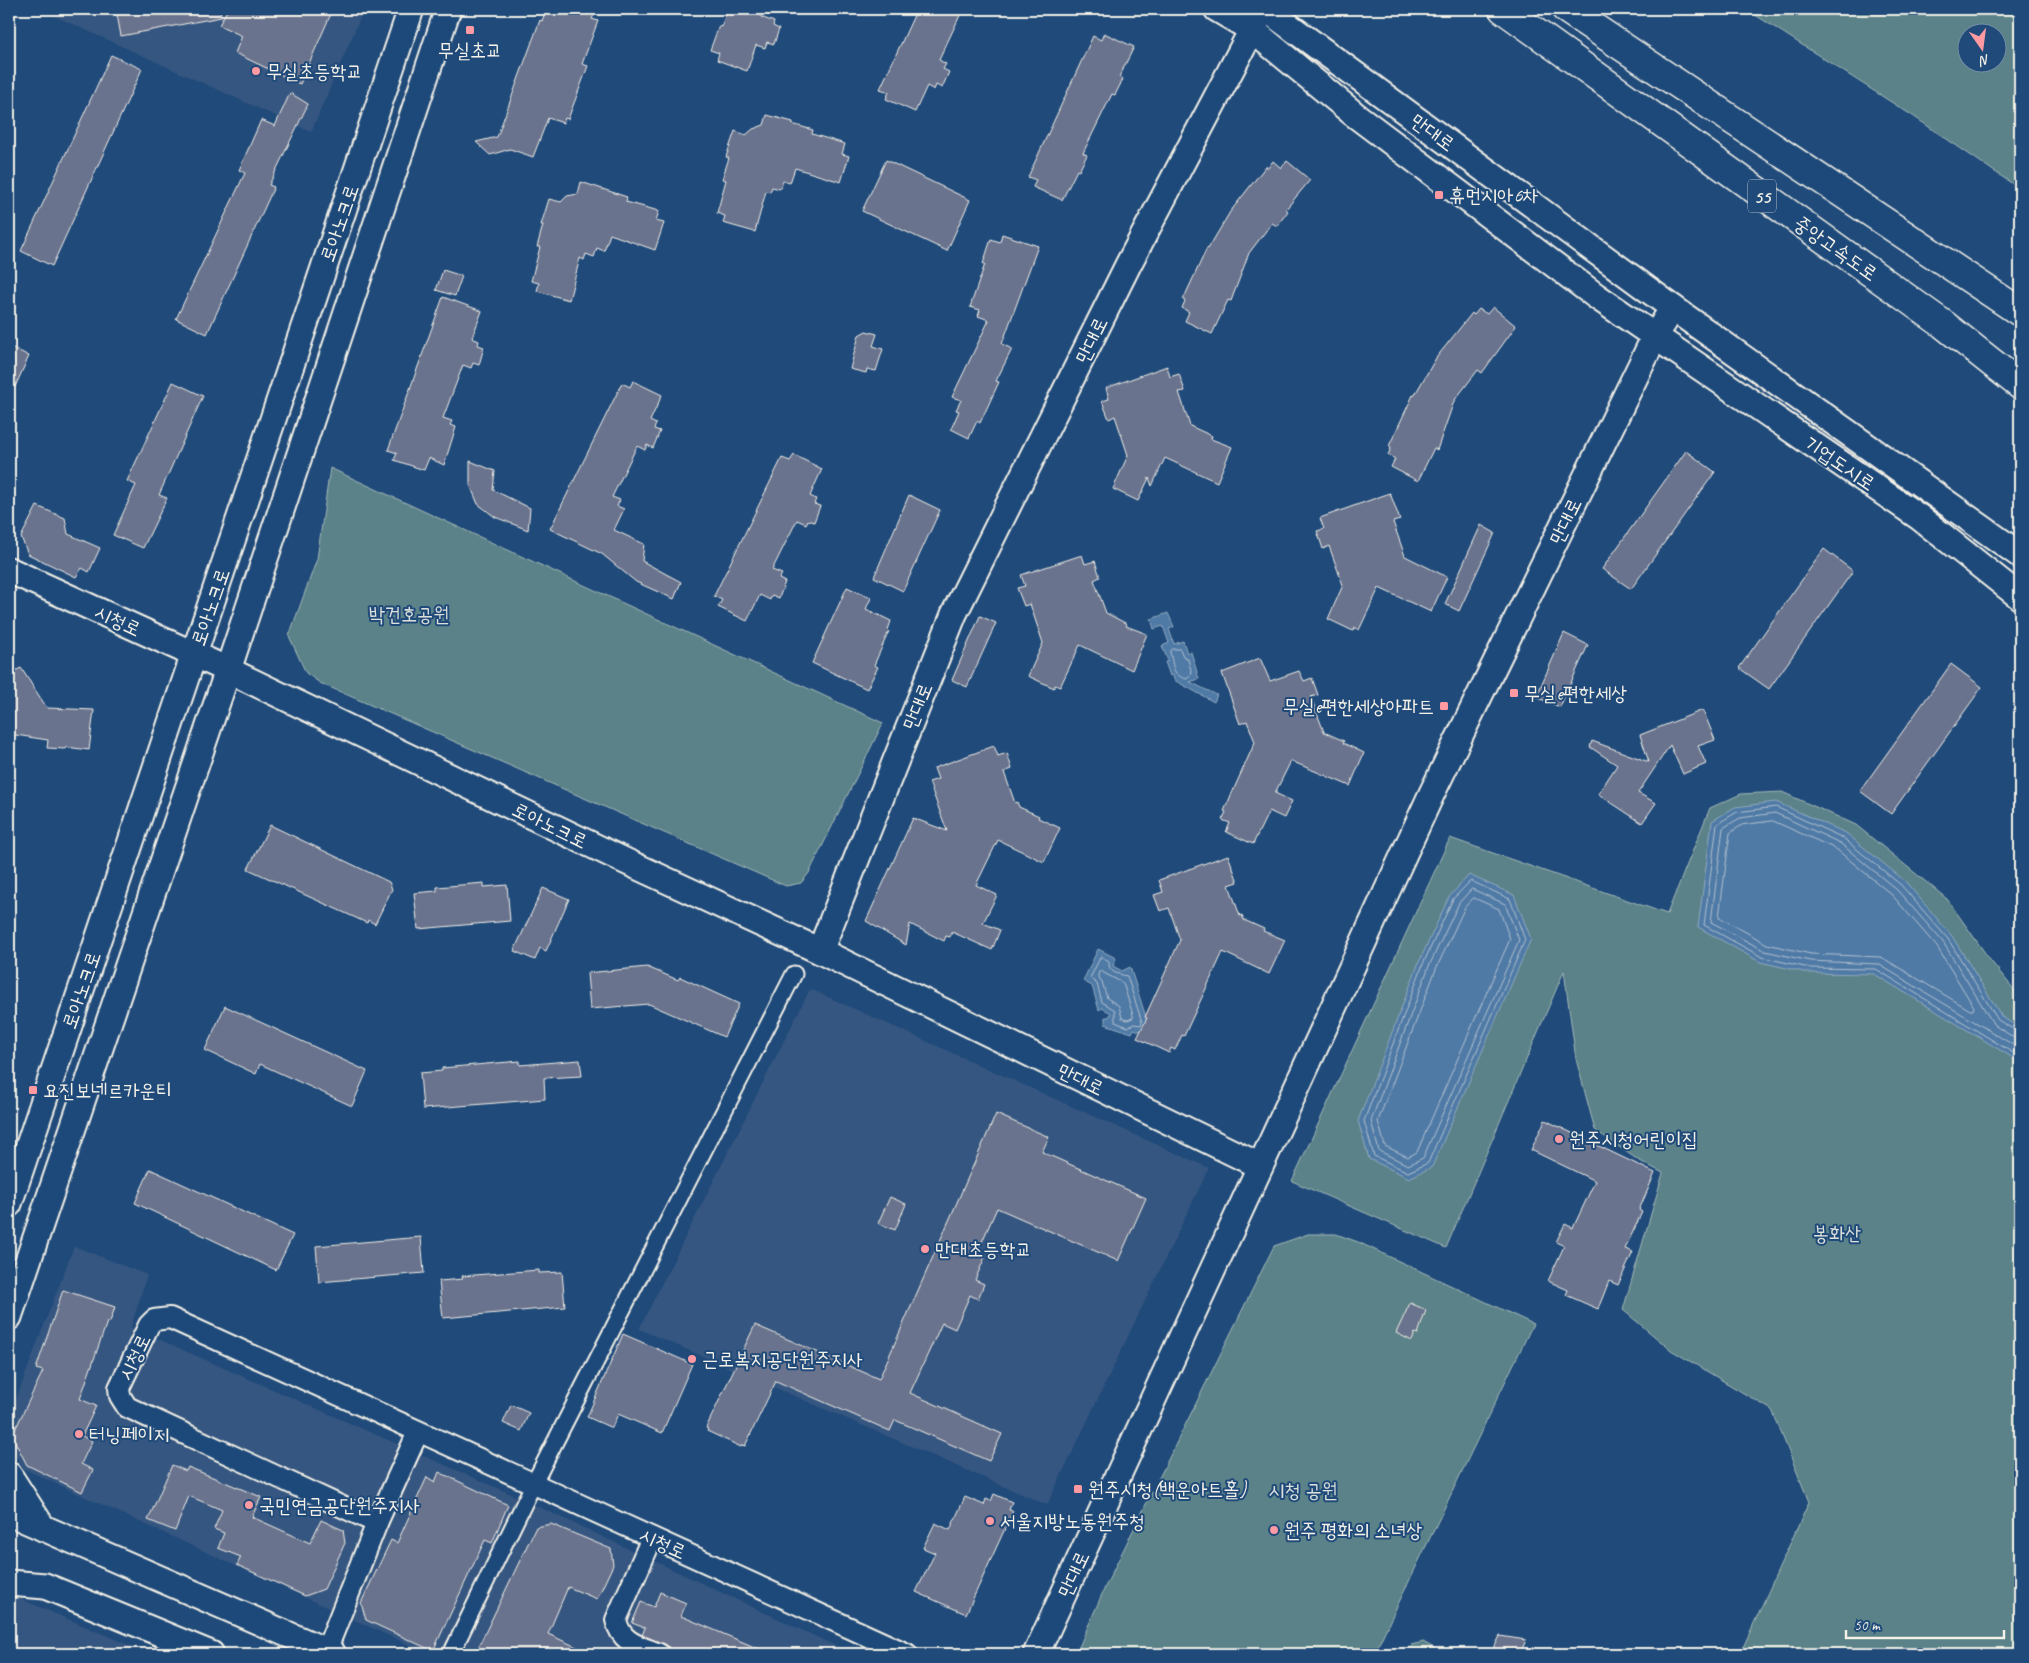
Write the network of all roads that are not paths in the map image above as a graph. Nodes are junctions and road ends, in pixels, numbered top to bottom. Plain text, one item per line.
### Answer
1 (411, 9) edge
2 (448, 9) edge
3 (1217, 9) edge
4 (1502, 9) edge
5 (1566, 9) edge
6 (1260, 16) edge
7 (1673, 308) junction
8 (2020, 312) edge
9 (1655, 336) junction
10 (2020, 385) edge
11 (2020, 554) edge
12 (9, 570) edge
13 (2020, 597) edge
14 (194, 655) junction
15 (228, 670) junction
16 (820, 951) junction
17 (794, 974) dead end
18 (1260, 1166) junction
19 (9, 1204) edge
20 (9, 1317) edge
21 (418, 1432) junction
22 (9, 1474) edge
23 (533, 1485) junction
24 (9, 1513) edge
25 (377, 1523) junction
26 (43, 1528) junction
27 (652, 1538) junction
28 (9, 1570) edge
29 (9, 1583) edge
30 (45, 1586) junction
31 (873, 1647) edge
32 (330, 1653) edge
33 (210, 1654) edge
34 (451, 1654) edge
35 (659, 1654) edge
36 (907, 1654) edge
37 (1036, 1654) edge

1 - 14 street, 로아노크로
2 - 15 street, 로아노크로
3 - 6 street, 만대로
4 - 10 highway, 중앙고속도로 / 55
5 - 8 highway, 55
6 - 7 street, 만대로
6 - 9 street, 만대로
6 - 16 street, 만대로
7 - 9 street
7 - 11 street, 기업도시로
9 - 13 street, 기업도시로
9 - 18 street, 만대로
12 - 14 street, 시청로
14 - 15 street, 시청로
14 - 19 street, 로아노크로
15 - 16 street, 로아노크로
15 - 20 street, 로아노크로
16 - 18 street, 만대로
17 - 23 street
18 - 37 street, 만대로
21 - 23 street, 시청로
21 - 25 street
21 - 25 street, 시청로
22 - 26 street
23 - 27 street, 시청로
23 - 34 street
24 - 26 street
25 - 32 street
26 - 32 street
27 - 31 street, 시청로
27 - 35 street
28 - 30 street
29 - 30 street
30 - 33 street
31 - 36 street, 시청로

